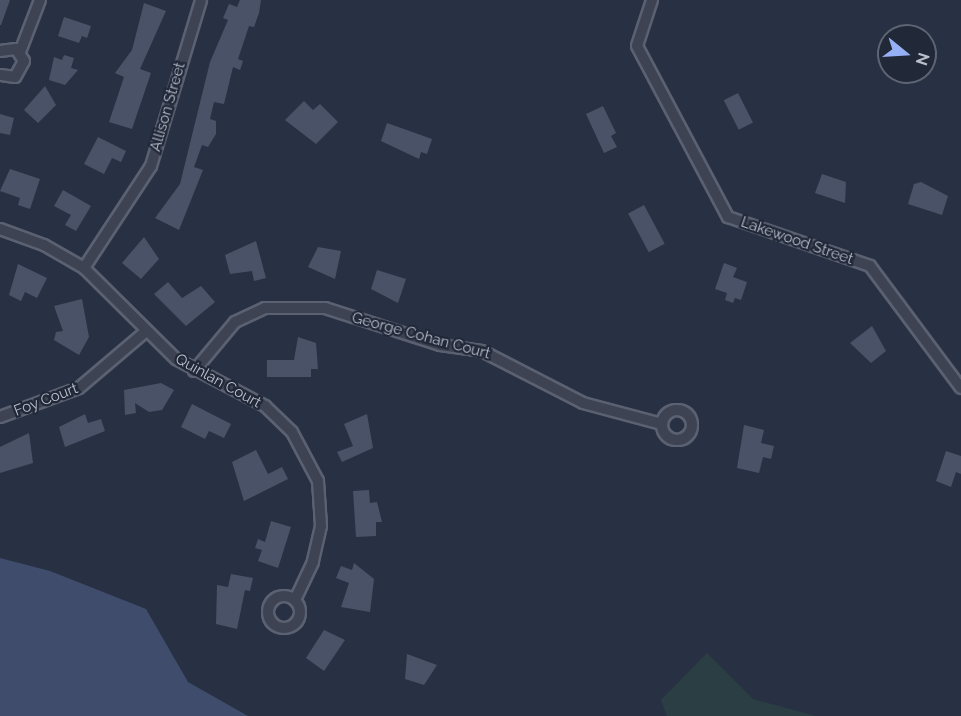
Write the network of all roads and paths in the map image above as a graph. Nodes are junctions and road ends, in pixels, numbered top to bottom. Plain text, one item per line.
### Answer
1 (40, 0) edge
2 (201, 0) edge
3 (652, 0) edge
4 (0, 51) edge
5 (20, 52) junction
6 (0, 75) edge
7 (0, 229) edge
8 (84, 268) junction
9 (145, 332) junction
10 (194, 371) junction
11 (961, 388) edge
12 (0, 417) edge
13 (662, 424) dead end
14 (295, 600) dead end

1 - 5 street
2 - 8 street, Allison Street
3 - 11 street, Lakewood Street
4 - 5 street
5 - 6 street
7 - 8 street, Quinlan Court
8 - 9 street, Quinlan Court
9 - 10 street, Quinlan Court
9 - 12 street, Foy Court
10 - 13 street, George Cohan Court
10 - 14 street, Quinlan Court

